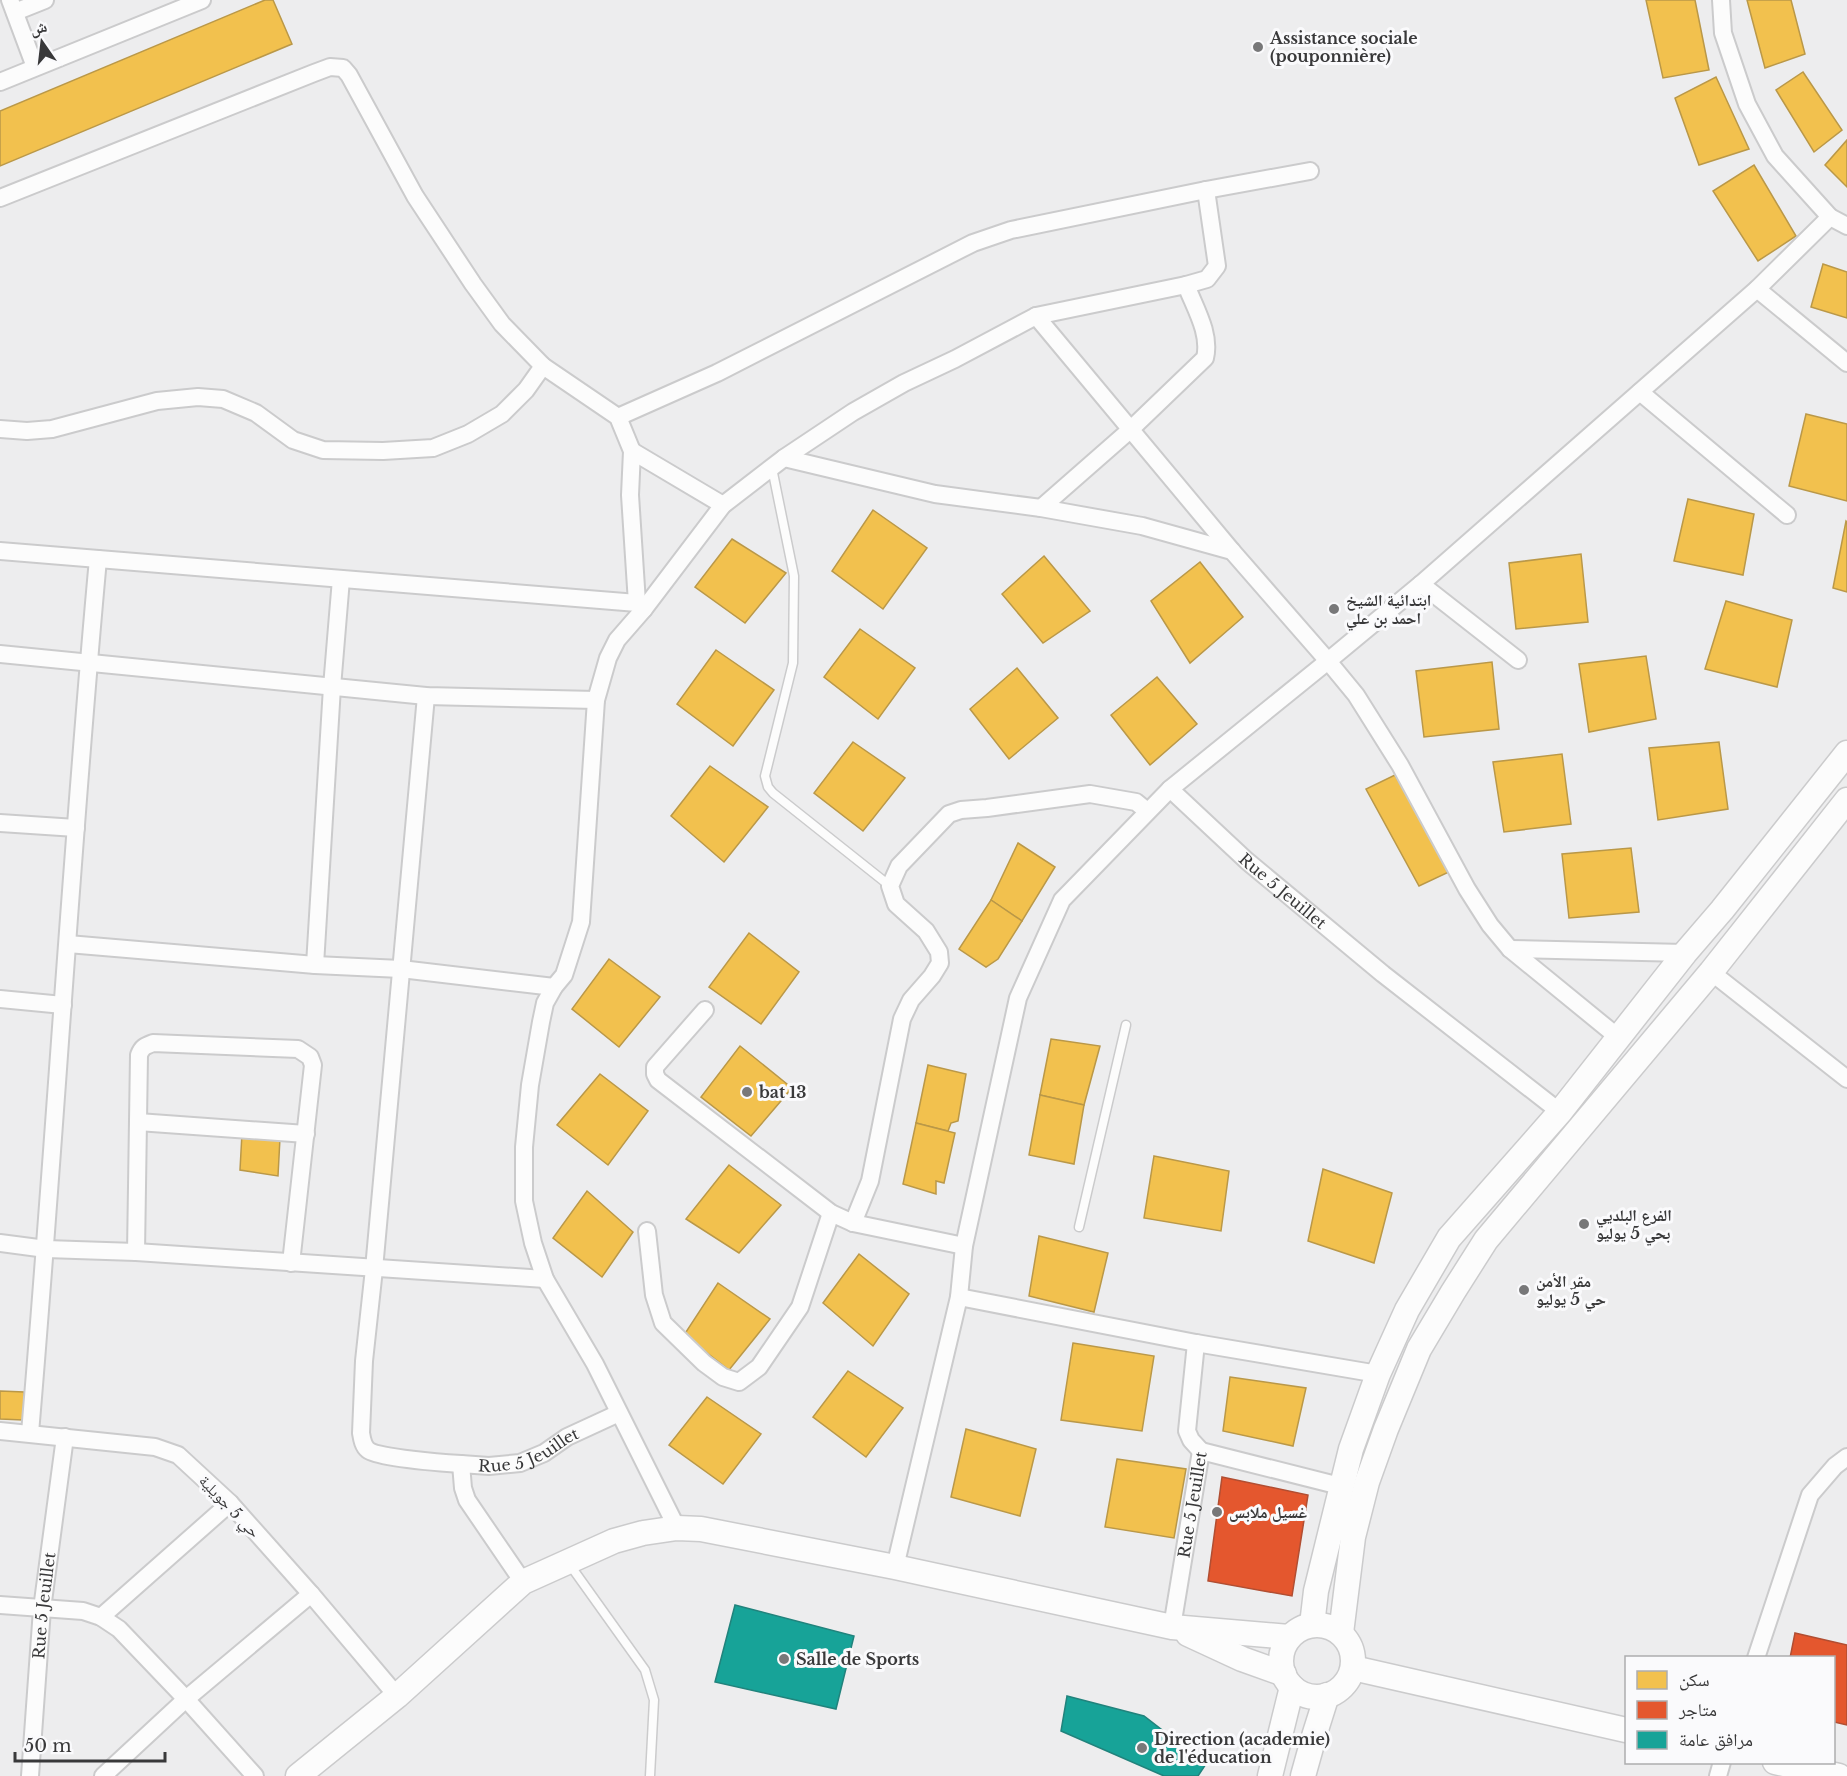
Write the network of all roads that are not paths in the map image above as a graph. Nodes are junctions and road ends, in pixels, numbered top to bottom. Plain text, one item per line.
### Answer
1 (45, 0) edge
2 (202, 0) edge
3 (1721, 0) edge
4 (12, 6) edge
5 (35, 68) junction
6 (0, 82) edge
7 (1310, 171) dead end
8 (1206, 190) junction
9 (0, 198) edge
10 (1830, 217) junction
11 (1847, 226) edge
12 (1186, 285) junction
13 (1757, 289) junction
14 (1036, 316) junction
15 (1847, 363) edge
16 (543, 366) junction
17 (1640, 392) junction
18 (618, 417) junction
19 (0, 429) edge
20 (1130, 430) junction
21 (632, 451) junction
22 (778, 462) junction
23 (723, 505) junction
24 (1041, 508) junction
25 (1787, 515) dead end
26 (0, 551) edge
27 (1232, 551) junction
28 (98, 559) junction
29 (341, 579) junction
30 (1421, 585) junction
31 (640, 606) junction
32 (0, 654) edge
33 (1518, 660) dead end
34 (1328, 662) junction
35 (88, 663) junction
36 (332, 687) junction
37 (426, 696) junction
38 (596, 700) junction
39 (1847, 753) edge
40 (1170, 789) junction
41 (1847, 800) edge
42 (1147, 811) junction
43 (0, 823) edge
44 (76, 828) junction
45 (890, 886) junction
46 (68, 944) junction
47 (1510, 949) junction
48 (1685, 953) junction
49 (315, 964) junction
50 (401, 969) junction
51 (1711, 972) junction
52 (554, 987) junction
53 (0, 999) edge
54 (63, 1005) junction
55 (705, 1010) dead end
56 (1126, 1025) dead end
57 (1619, 1038) junction
58 (1847, 1079) edge
59 (1560, 1112) junction
60 (138, 1122) junction
61 (306, 1134) junction
62 (831, 1213) junction
63 (853, 1223) junction
64 (1079, 1227) dead end
65 (647, 1231) dead end
66 (0, 1243) edge
67 (964, 1246) junction
68 (46, 1249) junction
69 (136, 1252) junction
70 (291, 1263) junction
71 (374, 1269) junction
72 (545, 1279) junction
73 (959, 1297) junction
74 (1196, 1343) junction
75 (1378, 1374) junction
76 (619, 1413) junction
77 (0, 1431) edge
78 (30, 1433) junction
79 (65, 1437) junction
80 (1201, 1451) junction
81 (1847, 1457) edge
82 (461, 1464) junction
83 (1340, 1486) junction
84 (230, 1503) junction
85 (677, 1528) junction
86 (568, 1562) junction
87 (895, 1567) junction
88 (523, 1582) junction
89 (311, 1594) junction
90 (0, 1605) edge
91 (42, 1609) junction
92 (101, 1617) junction
93 (1312, 1625) junction
94 (1172, 1627) junction
95 (1341, 1633) junction
96 (1289, 1638) junction
97 (1757, 1656) edge
98 (1353, 1668) junction
99 (1288, 1681) junction
100 (1327, 1695) junction
101 (397, 1696) junction
102 (186, 1699) junction
103 (1625, 1730) edge
104 (1784, 1764) edge
105 (30, 1776) edge
106 (103, 1776) edge
107 (255, 1776) edge
108 (298, 1776) edge
109 (650, 1776) edge
110 (1270, 1776) edge
111 (1303, 1776) edge
112 (1839, 1776) edge

1 - 4 street
2 - 5 street
3 - 10 street
4 - 5 street
5 - 6 street
7 - 8 street
8 - 12 street
8 - 18 street
9 - 16 street
10 - 11 street
10 - 13 street
12 - 14 street
12 - 20 street
13 - 15 street
13 - 17 street
14 - 20 street
14 - 22 street
16 - 18 street
16 - 19 street
17 - 25 street
17 - 30 street
18 - 21 street
20 - 24 street
20 - 27 street
21 - 23 street
21 - 31 street
22 - 23 street
22 - 24 street
22 - 45 lane
23 - 31 street
24 - 27 street
26 - 28 street
27 - 34 street
28 - 29 street
28 - 35 street
29 - 31 street
29 - 36 street
30 - 33 street
30 - 34 street
31 - 38 street
32 - 35 street
34 - 40 street
34 - 47 street
35 - 36 street
35 - 44 street
36 - 37 street
36 - 49 street
37 - 38 street
37 - 50 street
38 - 52 street
39 - 48 main road
40 - 42 street
40 - 59 street, Rue 5 Jeuillet
41 - 51 main road
42 - 45 street
42 - 67 street
43 - 44 street
44 - 46 street
45 - 63 street
46 - 49 street
46 - 54 street
47 - 48 street
47 - 57 street
48 - 57 main road
49 - 50 street
50 - 52 street
50 - 71 street
51 - 58 street
51 - 95 main road
52 - 72 street
53 - 54 street
54 - 68 street
55 - 62 street
56 - 64 lane
57 - 59 main road
59 - 75 main road
60 - 61 street
60 - 61 street
60 - 69 street
61 - 70 street
62 - 63 street
62 - 65 street
63 - 67 street
66 - 68 street
67 - 73 street
68 - 69 street
68 - 78 street
69 - 70 street
70 - 71 street
71 - 72 street
71 - 82 street
72 - 76 street
73 - 74 street
73 - 87 street
74 - 75 street
74 - 80 street
75 - 83 main road
76 - 82 street, Rue 5 Jeuillet
76 - 85 street
77 - 78 street, حي 5 جويلية
78 - 79 street, حي 5 جويلية
79 - 84 street, حي 5 جويلية
79 - 91 street, Rue 5 Jeuillet
80 - 83 street, Rue 5 Jeuillet
80 - 94 street, Rue 5 Jeuillet
81 - 97 street
82 - 88 street, Rue 5 Jeuillet
83 - 93 main road
84 - 89 street, حي 5 جويلية
84 - 92 street
85 - 86 main road
85 - 87 main road
86 - 88 main road
86 - 109 lane
87 - 94 main road
88 - 101 main road
89 - 101 street, حي 5 جويلية
89 - 102 street
90 - 91 street
91 - 92 street
91 - 105 street, Rue 5 Jeuillet
92 - 102 street
93 - 95 main road
93 - 96 main road
94 - 96 main road
94 - 99 main road
95 - 98 main road
96 - 99 main road
98 - 100 main road
98 - 103 main road
99 - 100 main road
99 - 110 main road
100 - 111 main road
101 - 108 main road
102 - 106 street
102 - 107 street
104 - 112 main road

